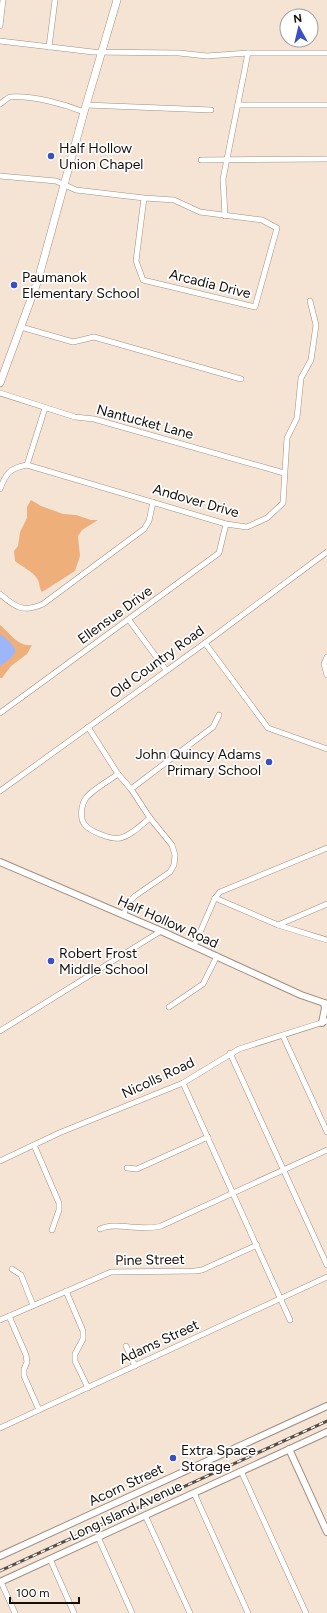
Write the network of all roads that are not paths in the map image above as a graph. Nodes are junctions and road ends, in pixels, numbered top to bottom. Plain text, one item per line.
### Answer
1 (3, 0) edge
2 (55, 0) edge
3 (117, 0) edge
4 (0, 26) edge
5 (0, 41) edge
6 (49, 47) junction
7 (102, 51) junction
8 (248, 53) junction
9 (327, 53) edge
10 (0, 104) edge
11 (238, 105) junction
12 (327, 105) edge
13 (85, 108) junction
14 (211, 110) dead end
15 (327, 159) edge
16 (201, 160) dead end
17 (226, 160) junction
18 (0, 176) edge
19 (65, 185) junction
20 (144, 198) junction
21 (225, 216) junction
22 (310, 301) dead end
23 (21, 327) junction
24 (241, 380) dead end
25 (0, 383) edge
26 (0, 393) edge
27 (45, 408) junction
28 (27, 465) junction
29 (284, 473) junction
30 (0, 489) edge
31 (153, 502) junction
32 (226, 524) junction
33 (327, 552) edge
34 (0, 594) edge
35 (129, 620) junction
36 (205, 643) junction
37 (327, 657) edge
38 (166, 670) junction
39 (327, 675) edge
40 (0, 713) edge
41 (219, 716) dead end
42 (88, 727) junction
43 (327, 749) edge
44 (118, 774) junction
45 (1, 789) edge
46 (131, 789) junction
47 (150, 818) junction
48 (327, 848) edge
49 (0, 862) edge
50 (215, 898) junction
51 (327, 904) edge
52 (123, 915) junction
53 (278, 925) junction
54 (161, 931) junction
55 (327, 940) edge
56 (194, 946) junction
57 (217, 956) junction
58 (325, 1003) edge
59 (169, 1007) dead end
60 (325, 1022) edge
61 (0, 1031) edge
62 (282, 1036) junction
63 (230, 1053) junction
64 (183, 1083) junction
65 (327, 1132) edge
66 (208, 1137) junction
67 (34, 1145) junction
68 (327, 1150) edge
69 (0, 1161) edge
70 (127, 1168) dead end
71 (284, 1170) junction
72 (233, 1192) junction
73 (100, 1229) dead end
74 (52, 1230) dead end
75 (257, 1245) junction
76 (327, 1265) edge
77 (12, 1269) dead end
78 (327, 1277) edge
79 (66, 1291) junction
80 (281, 1299) junction
81 (33, 1305) junction
82 (9, 1316) junction
83 (0, 1320) edge
84 (290, 1320) dead end
85 (126, 1346) dead end
86 (135, 1366) junction
87 (88, 1388) junction
88 (327, 1406) edge
89 (39, 1410) junction
90 (0, 1428) edge
91 (327, 1432) edge
92 (289, 1449) junction
93 (241, 1472) junction
94 (194, 1493) junction
95 (146, 1516) junction
96 (327, 1532) edge
97 (98, 1537) junction
98 (0, 1556) edge
99 (50, 1560) junction
100 (0, 1582) edge
101 (15, 1613) edge
102 (74, 1613) edge
103 (132, 1613) edge
104 (190, 1613) edge
105 (248, 1613) edge
106 (306, 1613) edge

1 - 4 street
2 - 6 street
3 - 7 main road
5 - 6 street
6 - 7 street
7 - 8 street
7 - 13 main road
8 - 9 street
8 - 11 street
10 - 13 street
11 - 12 street
11 - 17 street
13 - 14 street
13 - 19 main road
15 - 17 street
16 - 17 street
17 - 21 street
18 - 19 street, Arcadia Drive
19 - 20 street, Arcadia Drive
19 - 23 main road
20 - 21 street, Arcadia Drive
20 - 21 street, Arcadia Drive
22 - 29 street, Andover Drive
23 - 24 street
23 - 25 main road
26 - 27 street, Nantucket Lane
27 - 28 street
27 - 29 street, Nantucket Lane
28 - 30 street
28 - 31 street, Andover Drive
29 - 32 street, Andover Drive
31 - 32 street, Andover Drive
31 - 34 street
32 - 35 street, Ellensue Drive
33 - 36 street, Old Country Road
35 - 38 street
35 - 40 street, Ellensue Drive
36 - 38 street, Old Country Road
36 - 43 street
37 - 39 street
38 - 42 street, Old Country Road
41 - 46 street
42 - 44 street
42 - 45 street, Old Country Road
44 - 46 street
44 - 47 street
46 - 47 street
47 - 52 street
48 - 50 street
49 - 52 street, Half Hollow Road
50 - 53 street
50 - 56 street
51 - 53 street
52 - 54 street, Half Hollow Road
53 - 55 street
54 - 56 street, Half Hollow Road
54 - 61 street
56 - 57 street, Half Hollow Road
57 - 58 street, Half Hollow Road
57 - 59 street
58 - 60 street
60 - 62 street, Nicolls Road
62 - 63 street, Nicolls Road
62 - 65 street
63 - 64 street, Nicolls Road
63 - 71 street
64 - 66 street
64 - 67 street, Nicolls Road
66 - 70 street
66 - 72 street
67 - 69 street, Nicolls Road
67 - 74 street
68 - 71 street
71 - 72 street
71 - 76 street
72 - 73 street
72 - 75 street
75 - 79 street, Pine Street
75 - 80 street
77 - 81 street
78 - 80 street, Adams Street
79 - 81 street, Pine Street
79 - 87 street
80 - 84 street
80 - 86 street, Adams Street
81 - 82 street, Pine Street
82 - 83 street, Pine Street
82 - 89 street
85 - 86 street
86 - 87 street, Adams Street
87 - 89 street, Adams Street
88 - 98 street, Acorn Street
89 - 90 street, Adams Street
91 - 92 street, Long Island Avenue
92 - 93 street, Long Island Avenue
92 - 96 street
93 - 94 street, Long Island Avenue
93 - 106 street
94 - 95 street, Long Island Avenue
94 - 105 street
95 - 97 street, Long Island Avenue
95 - 104 street
97 - 99 street, Long Island Avenue
97 - 103 street
99 - 100 street, Long Island Avenue
99 - 102 street
100 - 101 street

